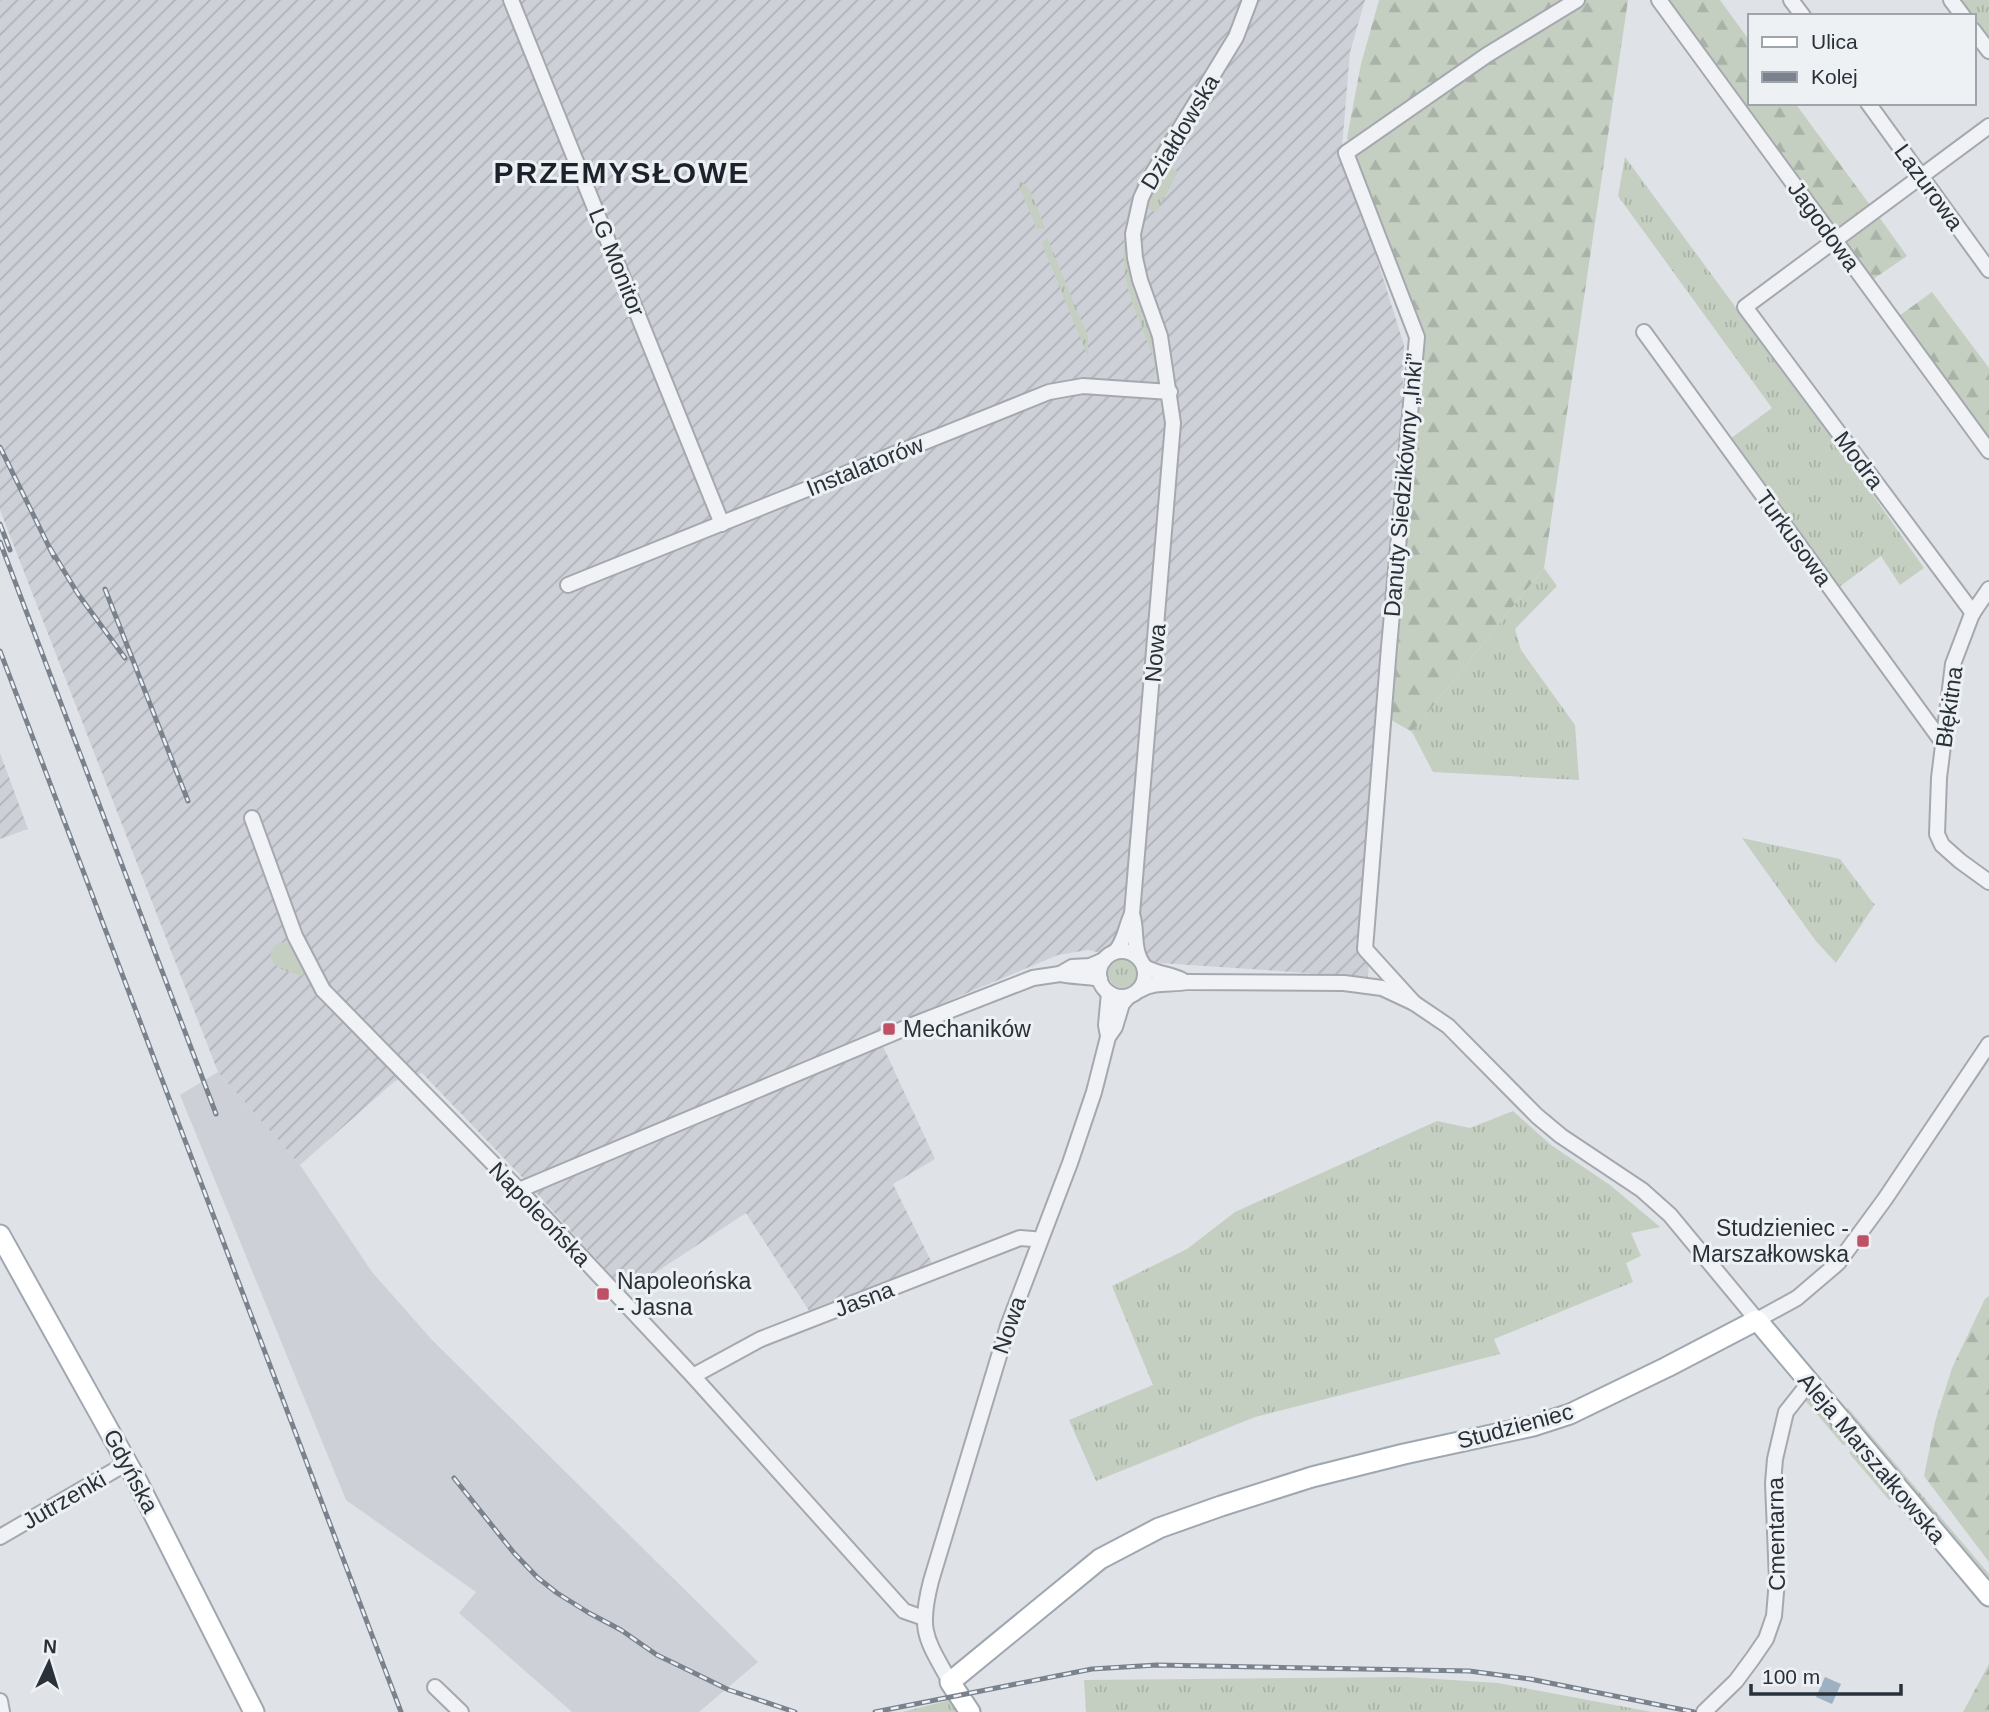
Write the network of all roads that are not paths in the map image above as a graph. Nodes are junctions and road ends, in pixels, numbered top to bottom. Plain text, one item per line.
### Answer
1 (511, 0) edge
2 (1250, 0) edge
3 (1577, 0) edge
4 (1659, 0) edge
5 (1975, 33) edge
6 (1989, 51) edge
7 (1869, 105) edge
8 (1989, 126) edge
9 (1922, 177) junction
10 (1835, 240) junction
11 (1989, 270) edge
12 (1644, 332) dead end
13 (1170, 392) junction
14 (1989, 451) edge
15 (723, 524) junction
16 (568, 585) dead end
17 (1989, 589) edge
18 (1973, 612) junction
19 (1944, 743) junction
20 (252, 818) dead end
21 (1989, 882) edge
22 (1132, 914) junction
23 (1116, 951) junction
24 (1104, 960) junction
25 (1142, 962) junction
26 (1060, 974) junction
27 (1100, 979) junction
28 (1187, 982) junction
29 (1109, 993) junction
30 (1134, 993) junction
31 (1414, 1003) junction
32 (1108, 1037) junction
33 (1989, 1045) edge
34 (519, 1191) junction
35 (0, 1235) edge
36 (1039, 1241) junction
37 (1757, 1320) junction
38 (693, 1376) junction
39 (1809, 1383) junction
40 (127, 1463) junction
41 (0, 1536) edge
42 (1989, 1596) edge
43 (924, 1618) junction
44 (950, 1682) junction
45 (435, 1687) dead end
46 (0, 1701) edge
47 (2, 1712) edge
48 (254, 1712) edge
49 (461, 1712) edge
50 (970, 1712) edge
51 (1704, 1712) edge

1 - 15 street, LG Monitor
2 - 13 street, Działdowska
3 - 31 street, Danuty Siedzikówny „Inki”
4 - 10 street, Jagodowa
5 - 6 street
7 - 9 street, Lazurowa
8 - 9 street
9 - 10 street
9 - 11 street, Lazurowa
10 - 14 street, Jagodowa
10 - 18 street, Modra
12 - 19 street, Turkusowa
13 - 15 street, Instalatorów
13 - 22 street, Nowa
15 - 16 street, Instalatorów
17 - 18 street, Błękitna
18 - 19 street, Błękitna
19 - 21 street, Błękitna
20 - 34 street, Napoleońska
22 - 23 street, Nowa
22 - 25 street, Nowa
23 - 24 street
23 - 25 street
24 - 26 street
24 - 27 street
25 - 28 street
25 - 30 street
26 - 27 street
26 - 34 street
27 - 29 street
28 - 30 street
28 - 31 street
29 - 30 street
29 - 32 street, Nowa
30 - 32 street, Nowa
31 - 37 street
32 - 36 street, Nowa
33 - 37 street, Studzieniec
34 - 38 street, Napoleońska
35 - 40 main road, Gdyńska
36 - 38 street, Jasna
36 - 43 street, Nowa
37 - 39 main road, Aleja Marszałkowska
37 - 44 main road, Studzieniec
38 - 43 street, Napoleońska
39 - 42 main road, Aleja Marszałkowska
39 - 51 street, Cmentarna
40 - 41 street, Jutrzenki
40 - 48 main road, Gdyńska
43 - 44 street
44 - 50 main road
45 - 49 street
46 - 47 street

